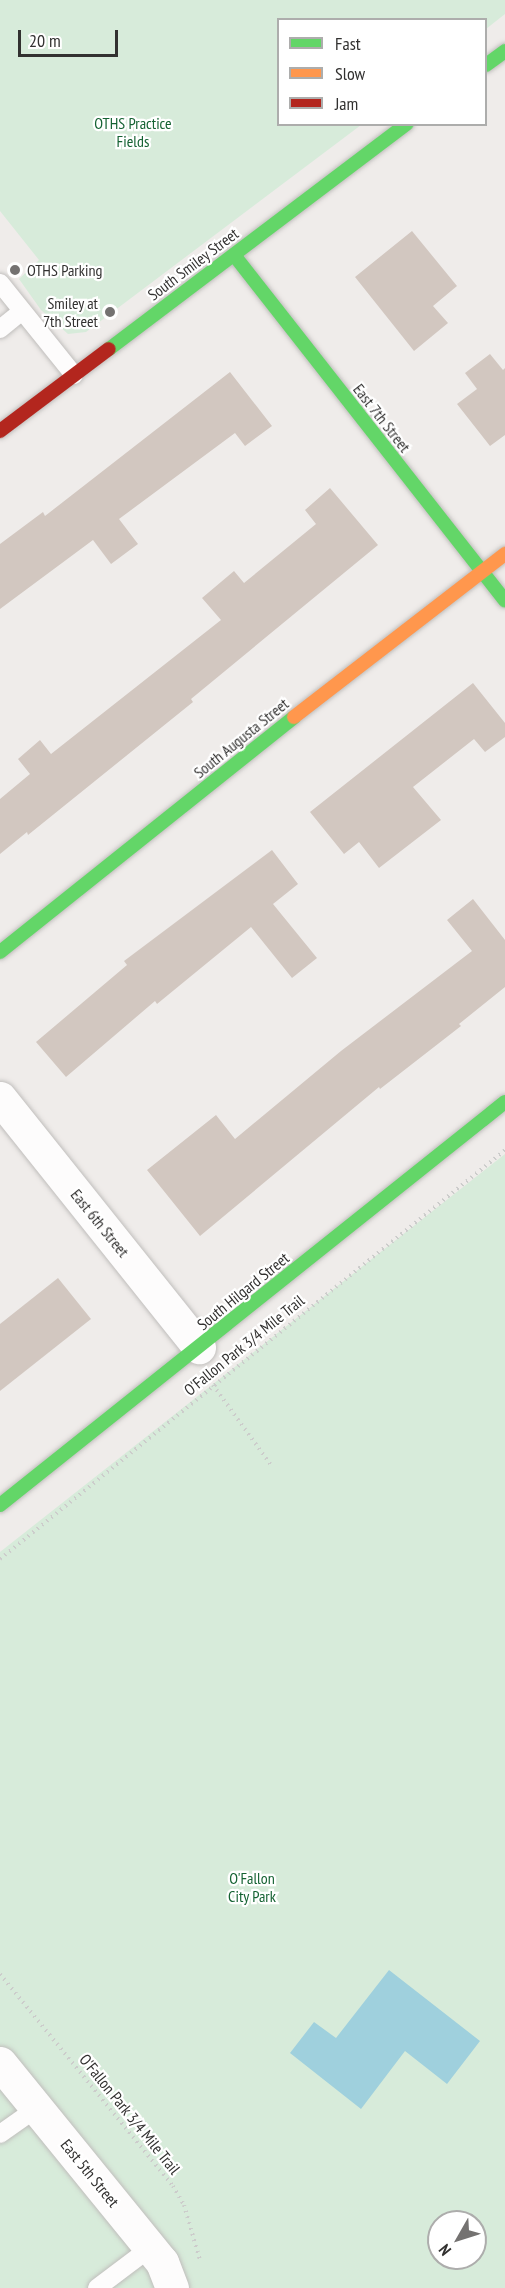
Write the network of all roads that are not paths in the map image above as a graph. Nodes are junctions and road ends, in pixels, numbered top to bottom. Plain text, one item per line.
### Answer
1 (505, 51) edge
2 (487, 64) edge
3 (404, 126) edge
4 (234, 255) junction
5 (0, 283) edge
6 (22, 311) junction
7 (0, 329) edge
8 (74, 375) junction
9 (0, 430) edge
10 (505, 554) edge
11 (482, 573) junction
12 (505, 601) edge
13 (0, 952) edge
14 (0, 1098) edge
15 (505, 1102) edge
16 (199, 1347) junction
17 (0, 1505) edge
18 (0, 2062) edge
19 (37, 2108) junction
20 (0, 2134) edge
21 (150, 2248) junction
22 (97, 2288) edge
23 (172, 2288) edge

1 - 2 street
3 - 4 street, South Smiley Street
4 - 8 street, South Smiley Street
4 - 11 street, East 7th Street
5 - 6 lane
6 - 7 lane
6 - 8 lane
8 - 9 street, South Smiley Street
10 - 11 street, South Augusta Street
11 - 12 street, East 7th Street
11 - 13 street, South Augusta Street
14 - 16 street, East 6th Street
15 - 16 street, South Hilgard Street
16 - 17 street, South Hilgard Street
18 - 19 street, East 5th Street
19 - 20 lane
19 - 21 street, East 5th Street
21 - 22 lane
21 - 23 street, East 5th Street

